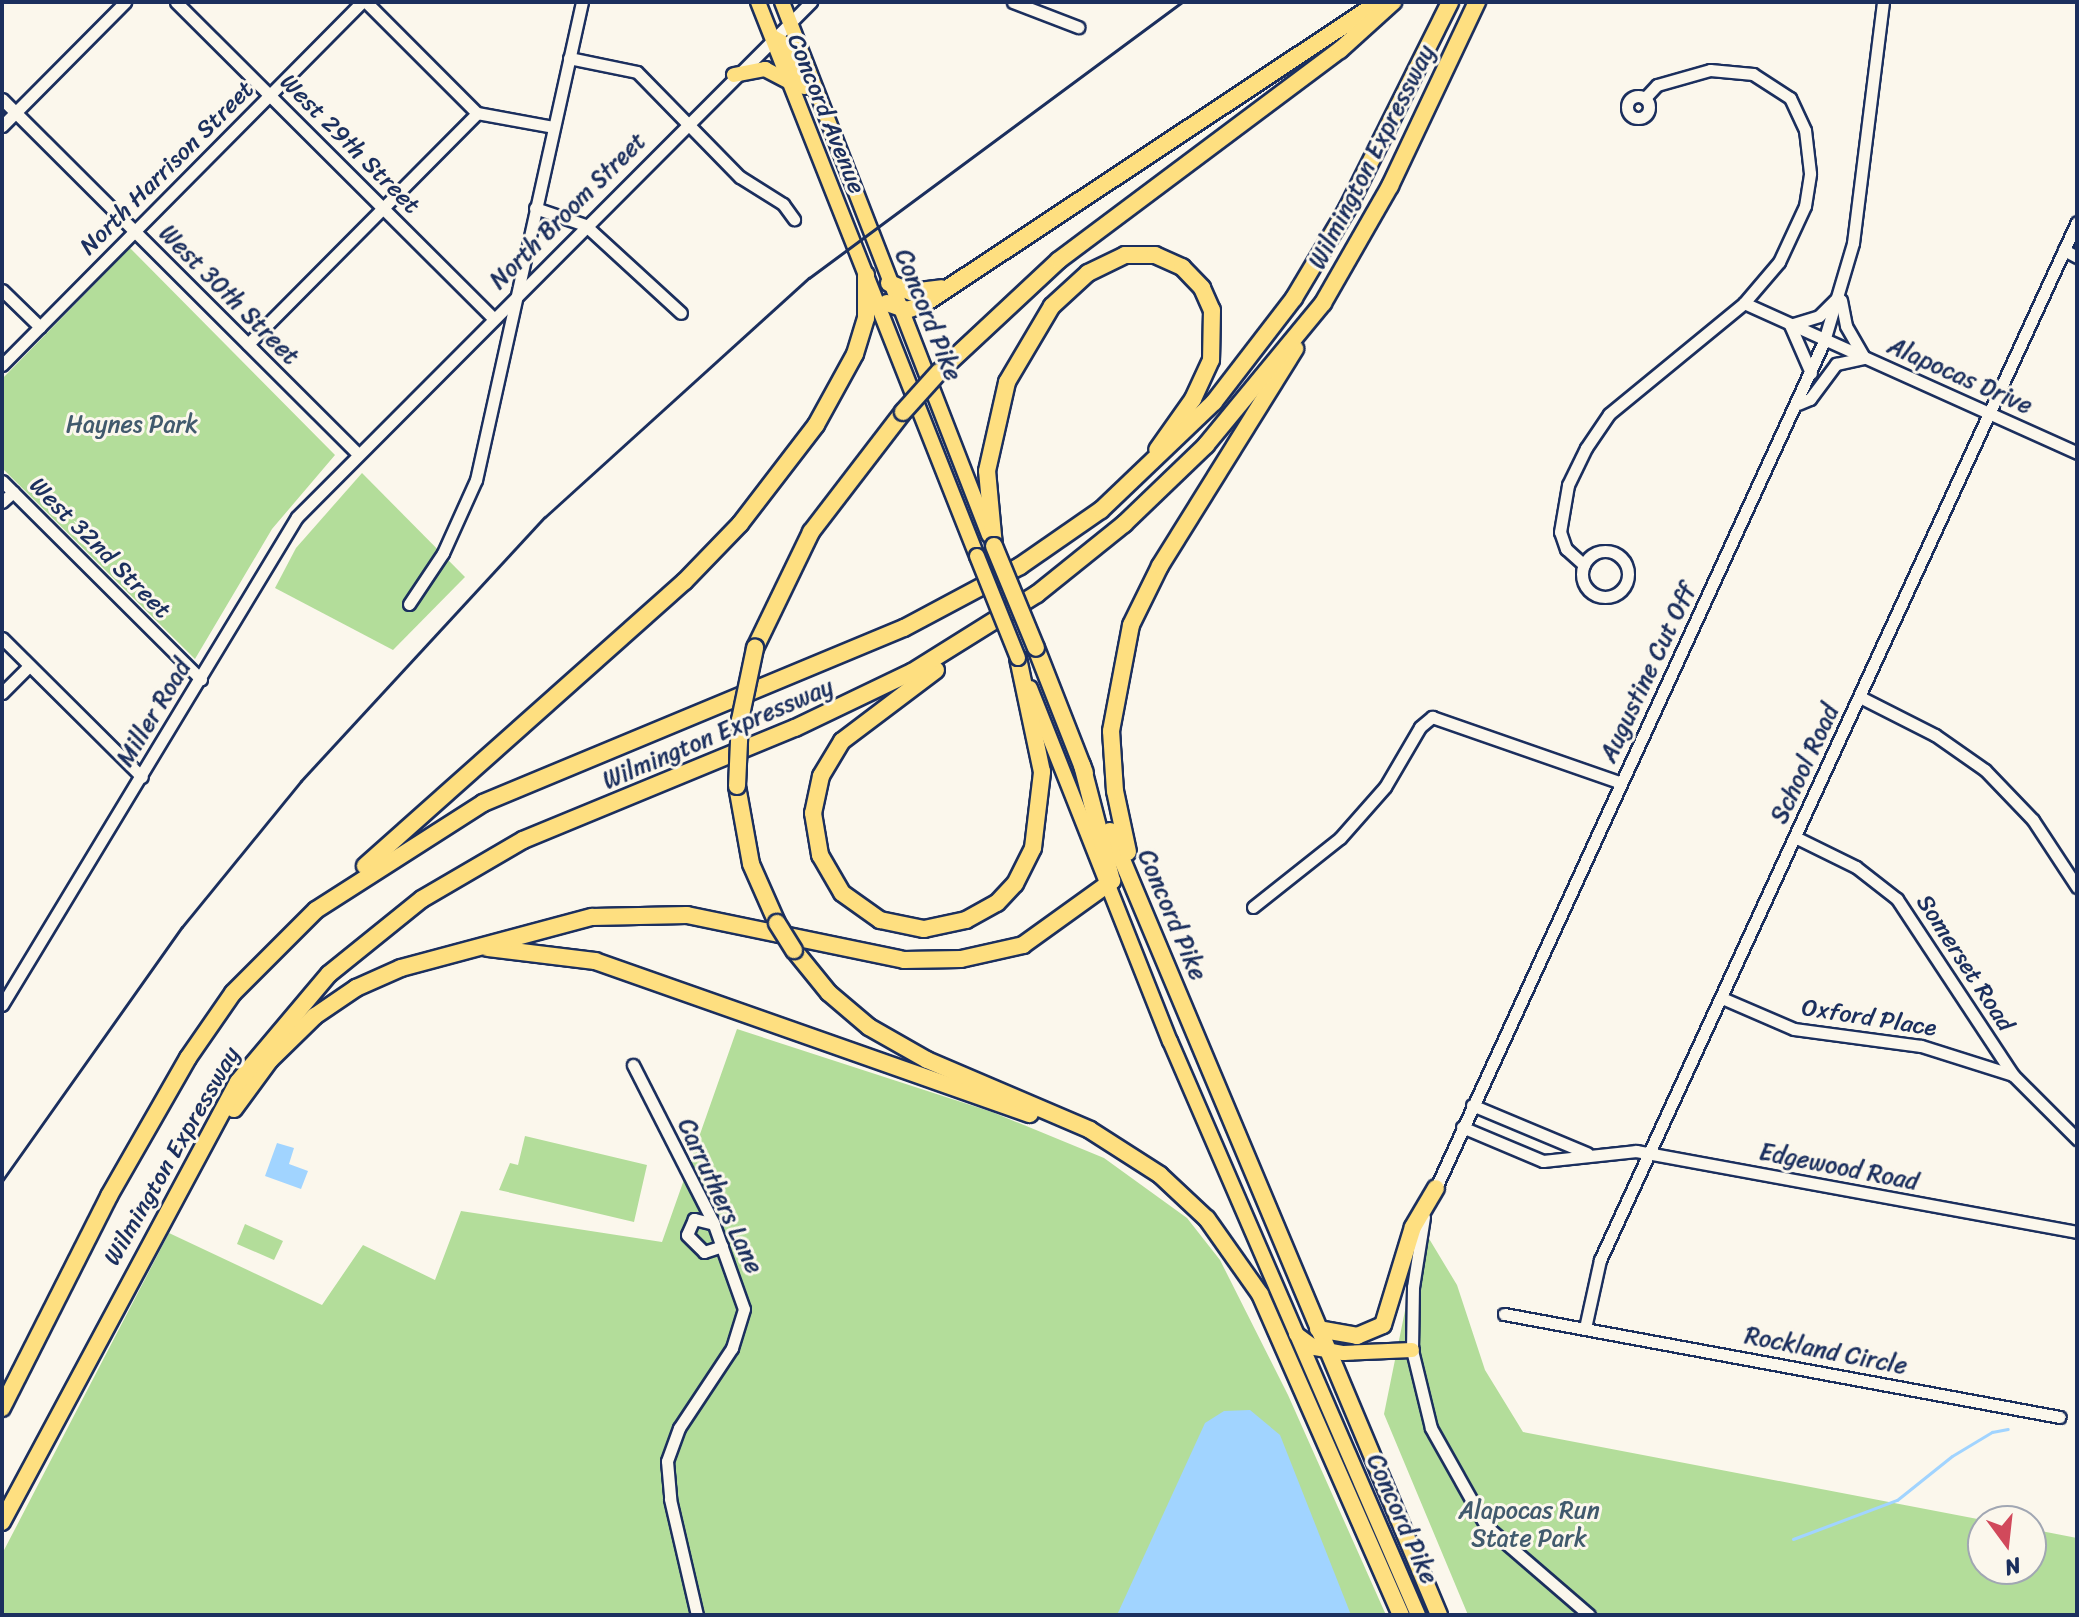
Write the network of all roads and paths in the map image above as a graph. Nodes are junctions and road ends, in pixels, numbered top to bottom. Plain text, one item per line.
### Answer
1 (125, 2) edge
2 (176, 2) edge
3 (364, 2) edge
4 (582, 2) edge
5 (758, 2) edge
6 (782, 2) edge
7 (811, 2) edge
8 (1013, 2) edge
9 (1379, 2) edge
10 (1393, 2) edge
11 (1450, 2) edge
12 (1477, 2) edge
13 (1883, 2) edge
14 (790, 22) junction
15 (1078, 27) dead end
16 (772, 37) junction
17 (569, 58) junction
18 (734, 75) junction
19 (791, 84) junction
20 (270, 96) junction
21 (1645, 98) dead end
22 (2, 99) edge
23 (15, 112) junction
24 (477, 113) junction
25 (689, 120) junction
26 (2, 126) edge
27 (553, 127) junction
28 (382, 208) junction
29 (535, 208) junction
30 (794, 219) dead end
31 (2077, 222) edge
32 (585, 225) junction
33 (867, 231) joint
34 (135, 232) junction
35 (853, 242) joint
36 (2064, 250) junction
37 (2077, 257) edge
38 (866, 275) junction
39 (969, 275) junction
40 (889, 283) junction
41 (2, 290) edge
42 (1841, 293) junction
43 (514, 297) junction
44 (1323, 303) junction
45 (1744, 303) junction
46 (893, 306) junction
47 (681, 313) dead end
48 (493, 318) junction
49 (1790, 325) junction
50 (40, 327) junction
51 (1824, 341) junction
52 (248, 344) junction
53 (1865, 358) junction
54 (2, 365) edge
55 (1811, 374) junction
56 (1798, 404) junction
57 (1989, 413) junction
58 (357, 453) junction
59 (2077, 453) edge
60 (2, 481) edge
61 (13, 492) junction
62 (2, 502) edge
63 (994, 546) junction
64 (1094, 548) junction
65 (1033, 558) junction
66 (1584, 565) junction
67 (409, 604) dead end
68 (2, 638) edge
69 (1018, 658) junction
70 (29, 666) junction
71 (201, 679) junction
72 (2, 693) edge
73 (1860, 697) junction
74 (1082, 765) junction
75 (142, 777) junction
76 (1621, 783) junction
77 (1795, 837) junction
78 (1108, 886) junction
79 (2077, 887) edge
80 (1140, 900) junction
81 (1253, 907) dead end
82 (316, 910) junction
83 (475, 947) junction
84 (1722, 998) junction
85 (2, 1005) edge
86 (633, 1065) dead end
87 (2013, 1075) junction
88 (1472, 1105) junction
89 (1462, 1127) junction
90 (2077, 1139) edge
91 (1120, 1149) junction
92 (1592, 1154) junction
93 (1650, 1154) junction
94 (1436, 1188) junction
95 (714, 1224) junction
96 (154, 1230) junction
97 (2077, 1232) edge
98 (722, 1246) junction
99 (1504, 1314) dead end
100 (1585, 1328) junction
101 (1318, 1329) junction
102 (1296, 1334) junction
103 (1412, 1350) junction
104 (1328, 1351) junction
105 (2, 1408) edge
106 (2060, 1417) dead end
107 (2, 1522) edge
108 (697, 1615) edge
109 (1401, 1615) edge
110 (1418, 1615) edge
111 (1439, 1615) edge
112 (1589, 1615) edge

1 - 23 street
2 - 20 street, West 29th Street
3 - 20 street, North Harrison Street
3 - 24 street
4 - 17 street
5 - 16 main road, Concord Avenue
6 - 14 main road, Concord Avenue
7 - 14 street, North Broom Street
8 - 15 street
9 - 39 highway
10 - 91 highway, bridge
11 - 65 highway, Wilmington Expressway
12 - 44 highway, Wilmington Expressway
13 - 42 street, Augustine Cut Off
14 - 16 street, North Broom Street
14 - 33 main road, Concord Avenue
16 - 18 street, North Broom Street
16 - 19 main road, Concord Avenue
16 - 46 main road
17 - 25 street
17 - 27 street
18 - 19 main road
18 - 25 street, North Broom Street
19 - 35 main road, Concord Avenue
20 - 28 street, West 29th Street
20 - 34 street, North Harrison Street
21 - 45 street
22 - 23 street, West 30th Street
23 - 26 street
23 - 34 street, West 30th Street
24 - 27 street
24 - 28 street
25 - 30 street
25 - 32 street, North Broom Street
27 - 29 street
28 - 48 street, West 29th Street
28 - 52 street
29 - 32 street
29 - 43 street
31 - 36 street, School Road
32 - 43 street, North Broom Street
32 - 47 street
33 - 40 main road, Concord Pike
34 - 50 street, North Harrison Street
34 - 52 street, West 30th Street
35 - 38 main road, Concord Pike
36 - 37 street
36 - 57 street, School Road
38 - 69 main road, Concord Pike, bridge
38 - 82 highway
39 - 40 highway
39 - 46 highway
40 - 46 main road, Concord Pike
41 - 50 street
42 - 49 street
42 - 51 street, Augustine Cut Off
42 - 53 street
43 - 48 street, North Broom Street
43 - 67 street
44 - 64 highway, Wilmington Expressway
44 - 80 highway
45 - 49 street, Alapocas Drive
45 - 66 street
46 - 63 main road, Concord Pike
48 - 58 street, North Broom Street
49 - 51 street, Alapocas Drive
49 - 55 street
50 - 54 street, North Harrison Street
51 - 53 street, Alapocas Drive
51 - 55 street, Augustine Cut Off
52 - 58 street, West 30th Street
53 - 56 street
53 - 57 street, Alapocas Drive
55 - 56 street, Augustine Cut Off
56 - 76 street, Augustine Cut Off
57 - 59 street, Alapocas Drive
57 - 73 street, School Road
58 - 71 street, Miller Road
60 - 61 street, West 32nd Street
61 - 62 street
61 - 71 street, West 32nd Street
63 - 65 highway
63 - 74 highway, Concord Pike, bridge
64 - 69 highway
64 - 96 highway, Wilmington Expressway
65 - 82 highway, Wilmington Expressway
66 - 66 street
68 - 70 street
69 - 78 main road, Concord Pike
70 - 72 street
70 - 75 street
71 - 75 street, Miller Road
73 - 77 street, School Road
73 - 79 street
74 - 78 highway
74 - 80 highway, Concord Pike
75 - 85 street, Miller Road
76 - 81 street
76 - 88 street, Augustine Cut Off
77 - 84 street, School Road
77 - 87 street, Somerset Road
78 - 83 highway
78 - 102 main road, Concord Pike
80 - 101 highway, Concord Pike
82 - 105 highway, Wilmington Expressway
83 - 91 highway
83 - 96 highway
84 - 87 street, Oxford Place
84 - 93 street, School Road
86 - 95 street, Carruthers Lane
87 - 90 street, Somerset Road
88 - 89 street, Augustine Cut Off
88 - 92 street, Edgewood Road
89 - 92 street, Edgewood Road
89 - 94 street, Augustine Cut Off
91 - 109 highway
92 - 93 street, Edgewood Road
93 - 97 street, Edgewood Road
93 - 100 street, School Road
94 - 101 highway
94 - 103 street, Augustine Cut Off
95 - 98 street, Carruthers Lane
95 - 98 street
96 - 107 highway, Wilmington Expressway
98 - 108 street, Carruthers Lane
99 - 100 street, Rockland Circle
100 - 106 street, Rockland Circle
101 - 104 highway, Concord Pike
102 - 104 main road
102 - 110 main road, Concord Pike
103 - 104 main road
103 - 112 street, Augustine Cut Off
104 - 111 highway, Concord Pike

